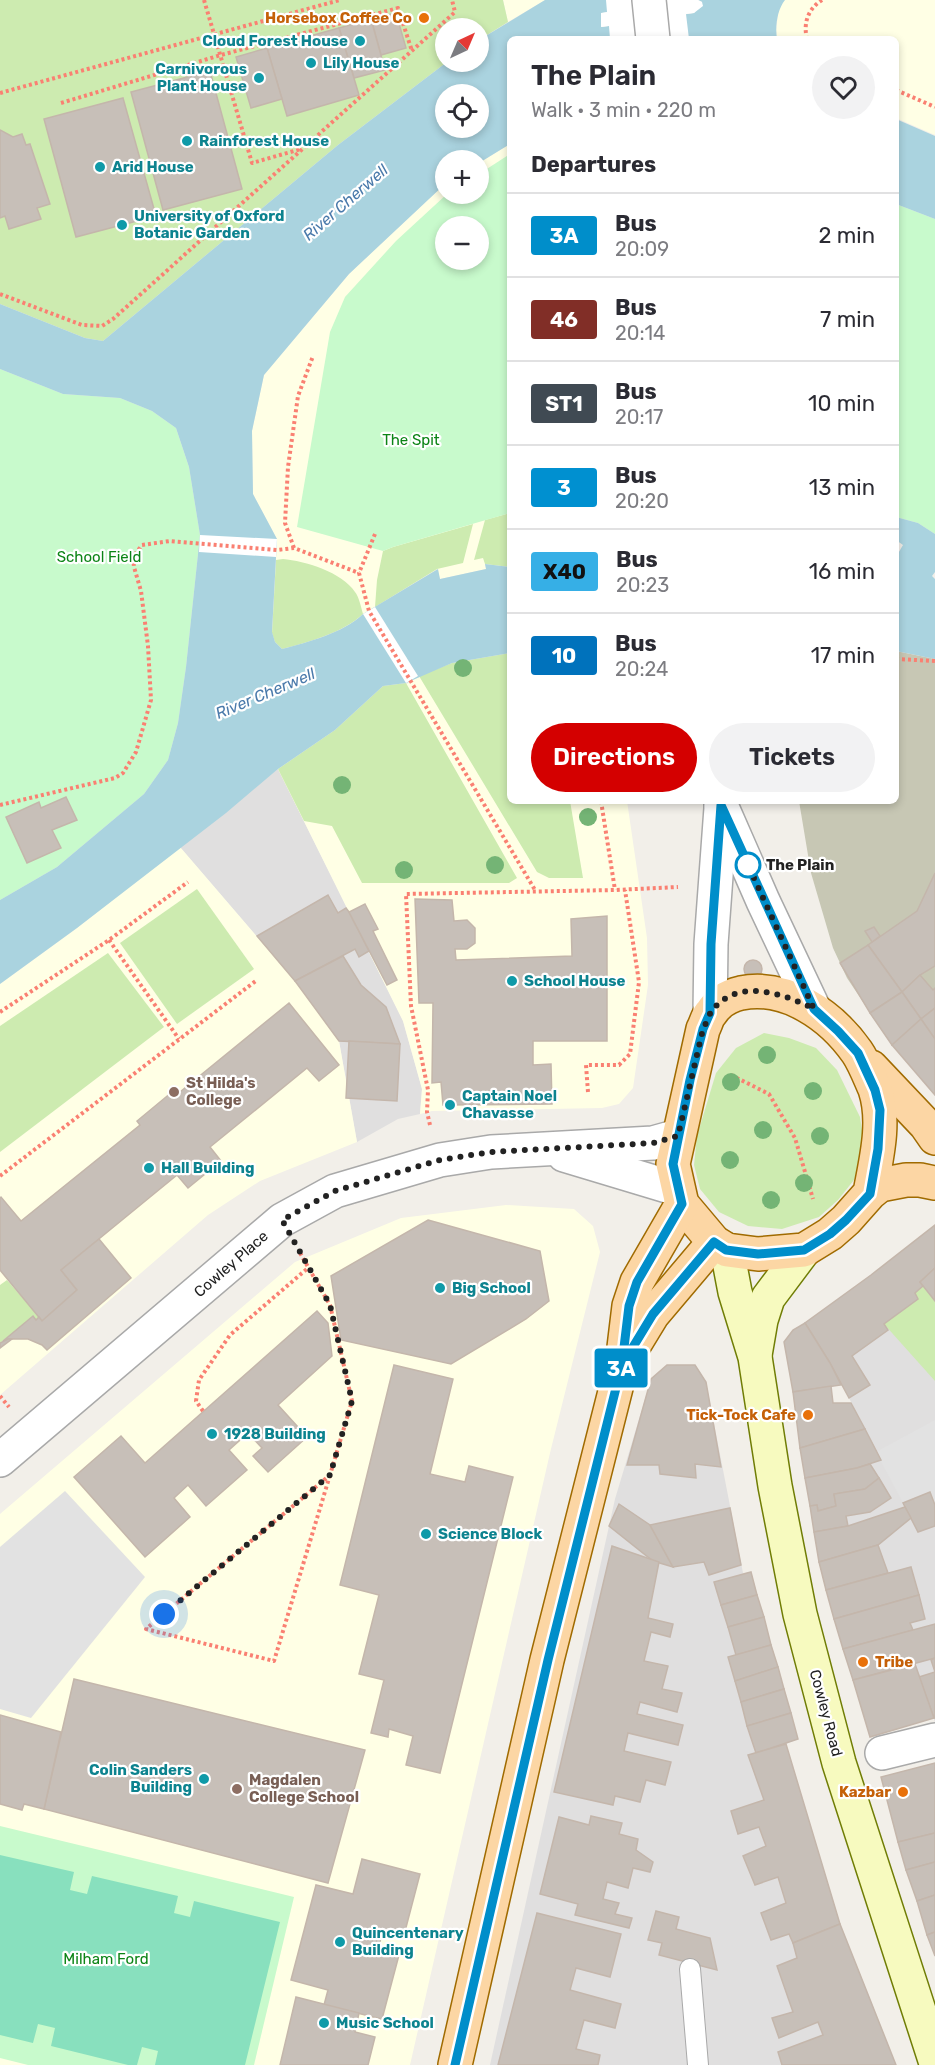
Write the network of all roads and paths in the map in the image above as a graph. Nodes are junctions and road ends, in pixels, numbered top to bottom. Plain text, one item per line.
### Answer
1 (204, 0) edge
2 (340, 0) edge
3 (452, 0) edge
4 (649, 0) edge
5 (822, 0) edge
6 (214, 34) junction
7 (653, 36) edge
8 (806, 36) edge
9 (412, 51) junction
10 (221, 55) junction
11 (899, 91) edge
12 (0, 93) edge
13 (61, 103) dead end
14 (935, 107) edge
15 (304, 148) junction
16 (0, 294) edge
17 (313, 356) dead end
18 (375, 534) dead end
19 (294, 548) junction
20 (359, 573) junction
21 (899, 659) edge
22 (935, 661) edge
23 (0, 804) edge
24 (601, 804) edge
25 (721, 804) edge
26 (721, 804) edge
27 (188, 882) dead end
28 (715, 884) junction
29 (615, 890) junction
30 (625, 890) junction
31 (536, 891) junction
32 (109, 940) junction
33 (257, 980) dead end
34 (814, 1009) junction
35 (0, 1012) edge
36 (710, 1013) junction
37 (179, 1039) junction
38 (858, 1053) junction
39 (729, 1074) dead end
40 (588, 1092) dead end
41 (678, 1136) junction
42 (935, 1138) edge
43 (542, 1149) junction
44 (440, 1160) junction
45 (0, 1176) edge
46 (935, 1183) edge
47 (870, 1194) junction
48 (680, 1197) junction
49 (815, 1206) dead end
50 (282, 1220) junction
51 (720, 1246) junction
52 (804, 1250) junction
53 (308, 1268) junction
54 (754, 1357) junction
55 (622, 1364) junction
56 (203, 1411) dead end
57 (0, 1461) edge
58 (330, 1475) junction
59 (935, 1740) edge
60 (882, 1753) dead end
61 (690, 1969) dead end
62 (935, 2060) edge
63 (455, 2065) edge
64 (698, 2065) edge

1 - 6 path
2 - 6 path
3 - 9 path
4 - 7 street
5 - 8 path
6 - 10 path
6 - 12 path
9 - 10 path
9 - 15 path
10 - 13 path
10 - 15 path
11 - 14 path
15 - 16 path
17 - 19 path
18 - 20 path
19 - 20 path
19 - 23 path
20 - 31 path
21 - 22 path
24 - 29 path
25 - 28 street
26 - 34 street
27 - 32 path
28 - 30 path
28 - 36 street
29 - 30 path
29 - 31 path
30 - 40 path
31 - 44 path
32 - 35 path
32 - 37 path
33 - 37 path
34 - 36 main road
34 - 38 main road
36 - 41 main road
37 - 45 path
38 - 42 main road
38 - 47 main road
39 - 49 path
41 - 43 street, Cowley Place
41 - 48 main road
43 - 44 street, Cowley Place
43 - 48 street, Cowley Place
44 - 50 street, Cowley Place
46 - 47 main road
47 - 52 main road
48 - 51 main road
48 - 55 main road
50 - 53 path
50 - 57 street, Cowley Place
51 - 52 main road
51 - 54 main road, Cowley Road
51 - 55 main road
52 - 54 main road, Cowley Road
53 - 56 path
53 - 58 path
54 - 62 main road, Cowley Road
55 - 63 main road
58 - 58 path
59 - 60 street
61 - 64 lane

